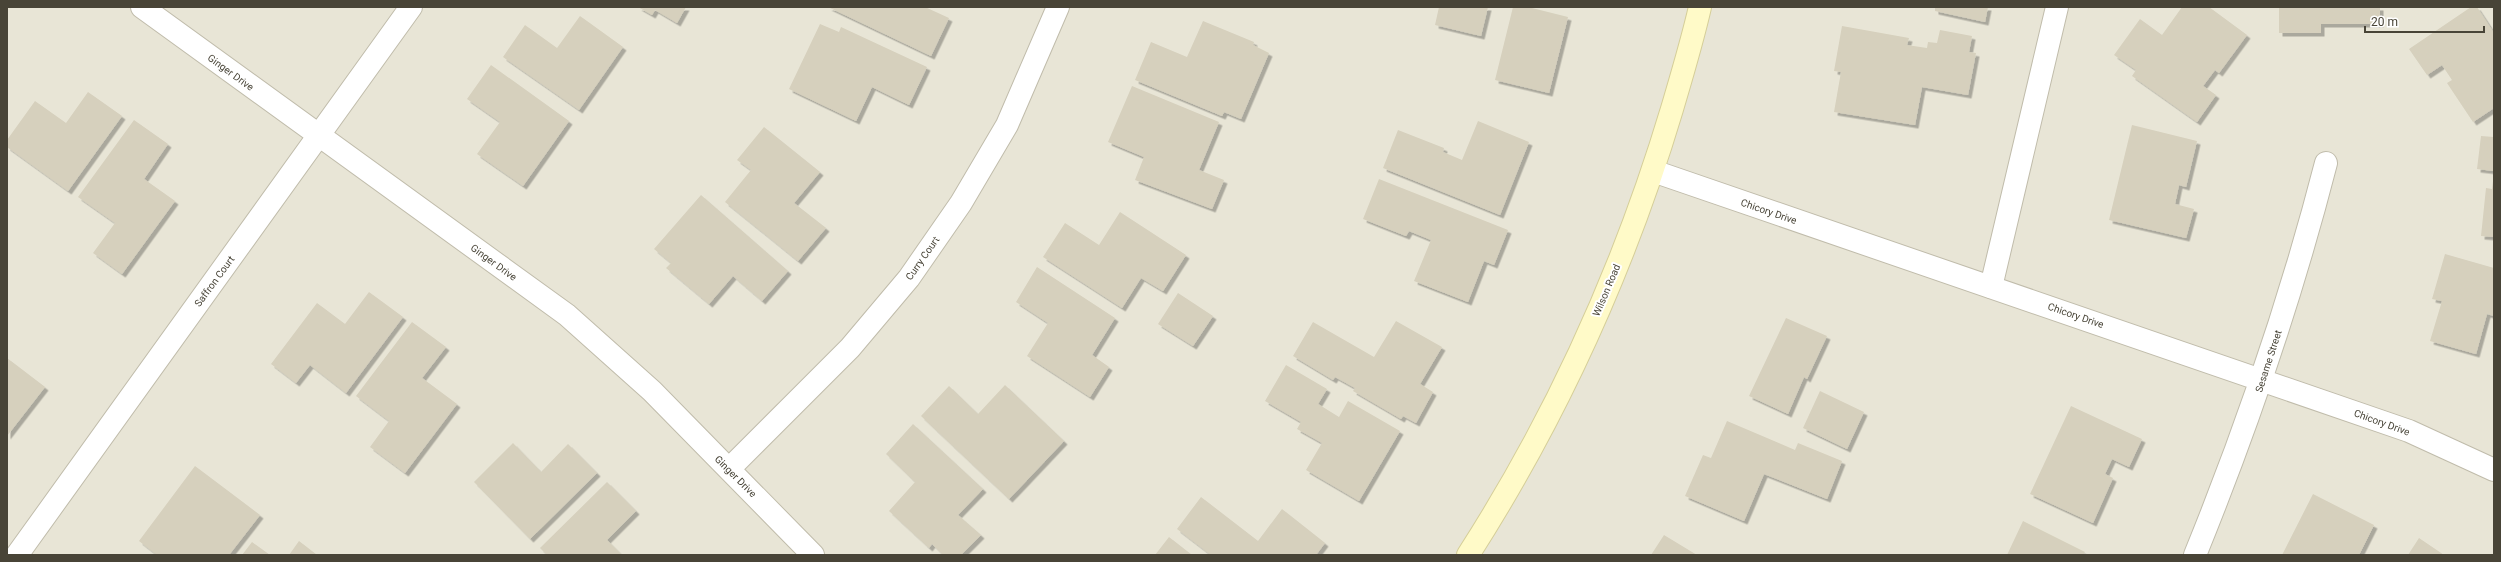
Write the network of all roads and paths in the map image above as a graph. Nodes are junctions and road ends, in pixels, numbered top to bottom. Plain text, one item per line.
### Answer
1 (142, 7) edge
2 (411, 7) edge
3 (1058, 7) edge
4 (1700, 7) edge
5 (2057, 7) edge
6 (320, 135) junction
7 (2326, 163) dead end
8 (1653, 171) junction
9 (1992, 287) junction
10 (2263, 379) junction
11 (729, 469) junction
12 (2494, 470) edge
13 (17, 555) edge
14 (813, 555) edge
15 (1468, 555) edge
16 (2195, 555) edge

1 - 6 street, Ginger Drive
2 - 6 street, Saffron Court
3 - 11 street, Curry Court
4 - 8 street, Wilson Road
5 - 9 street
6 - 11 street, Ginger Drive
6 - 13 street, Saffron Court
7 - 10 street, Sesame Street
8 - 9 street, Chicory Drive
8 - 15 street, Wilson Road
9 - 10 street, Chicory Drive
10 - 12 street, Chicory Drive
10 - 16 street, Sesame Street
11 - 14 street, Ginger Drive

